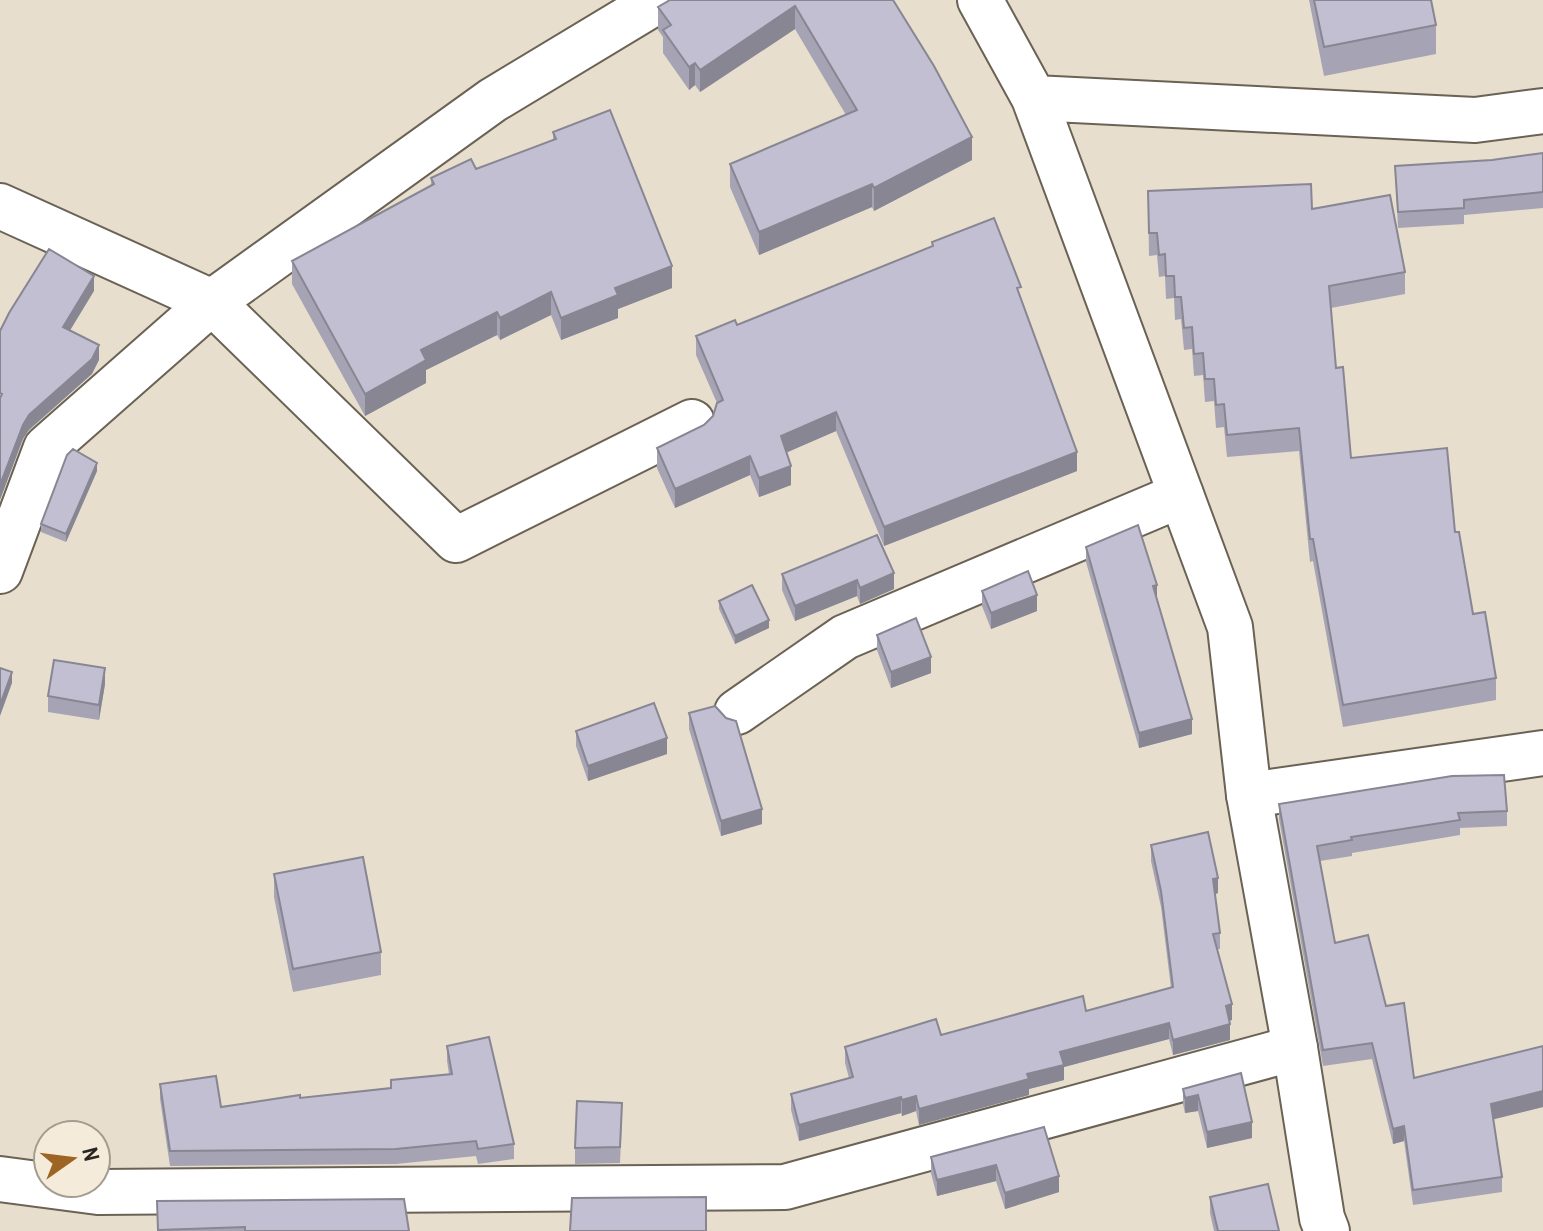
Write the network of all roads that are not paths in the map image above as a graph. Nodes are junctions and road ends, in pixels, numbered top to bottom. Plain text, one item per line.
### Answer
1 (659, 0) edge
2 (980, 0) edge
3 (1002, 0) edge
4 (1026, 85) junction
5 (1543, 111) edge
6 (0, 206) edge
7 (212, 302) junction
8 (692, 422) dead end
9 (1181, 495) junction
10 (0, 571) edge
11 (737, 712) dead end
12 (1543, 753) edge
13 (1249, 795) junction
14 (1295, 1048) junction
15 (0, 1179) edge
16 (1327, 1231) edge

1 - 7 street
2 - 4 street
3 - 4 street
4 - 5 street
4 - 9 street
6 - 7 street
7 - 8 street
7 - 10 street
9 - 11 street
9 - 13 street
12 - 13 street
13 - 14 street
14 - 15 street
14 - 16 street

